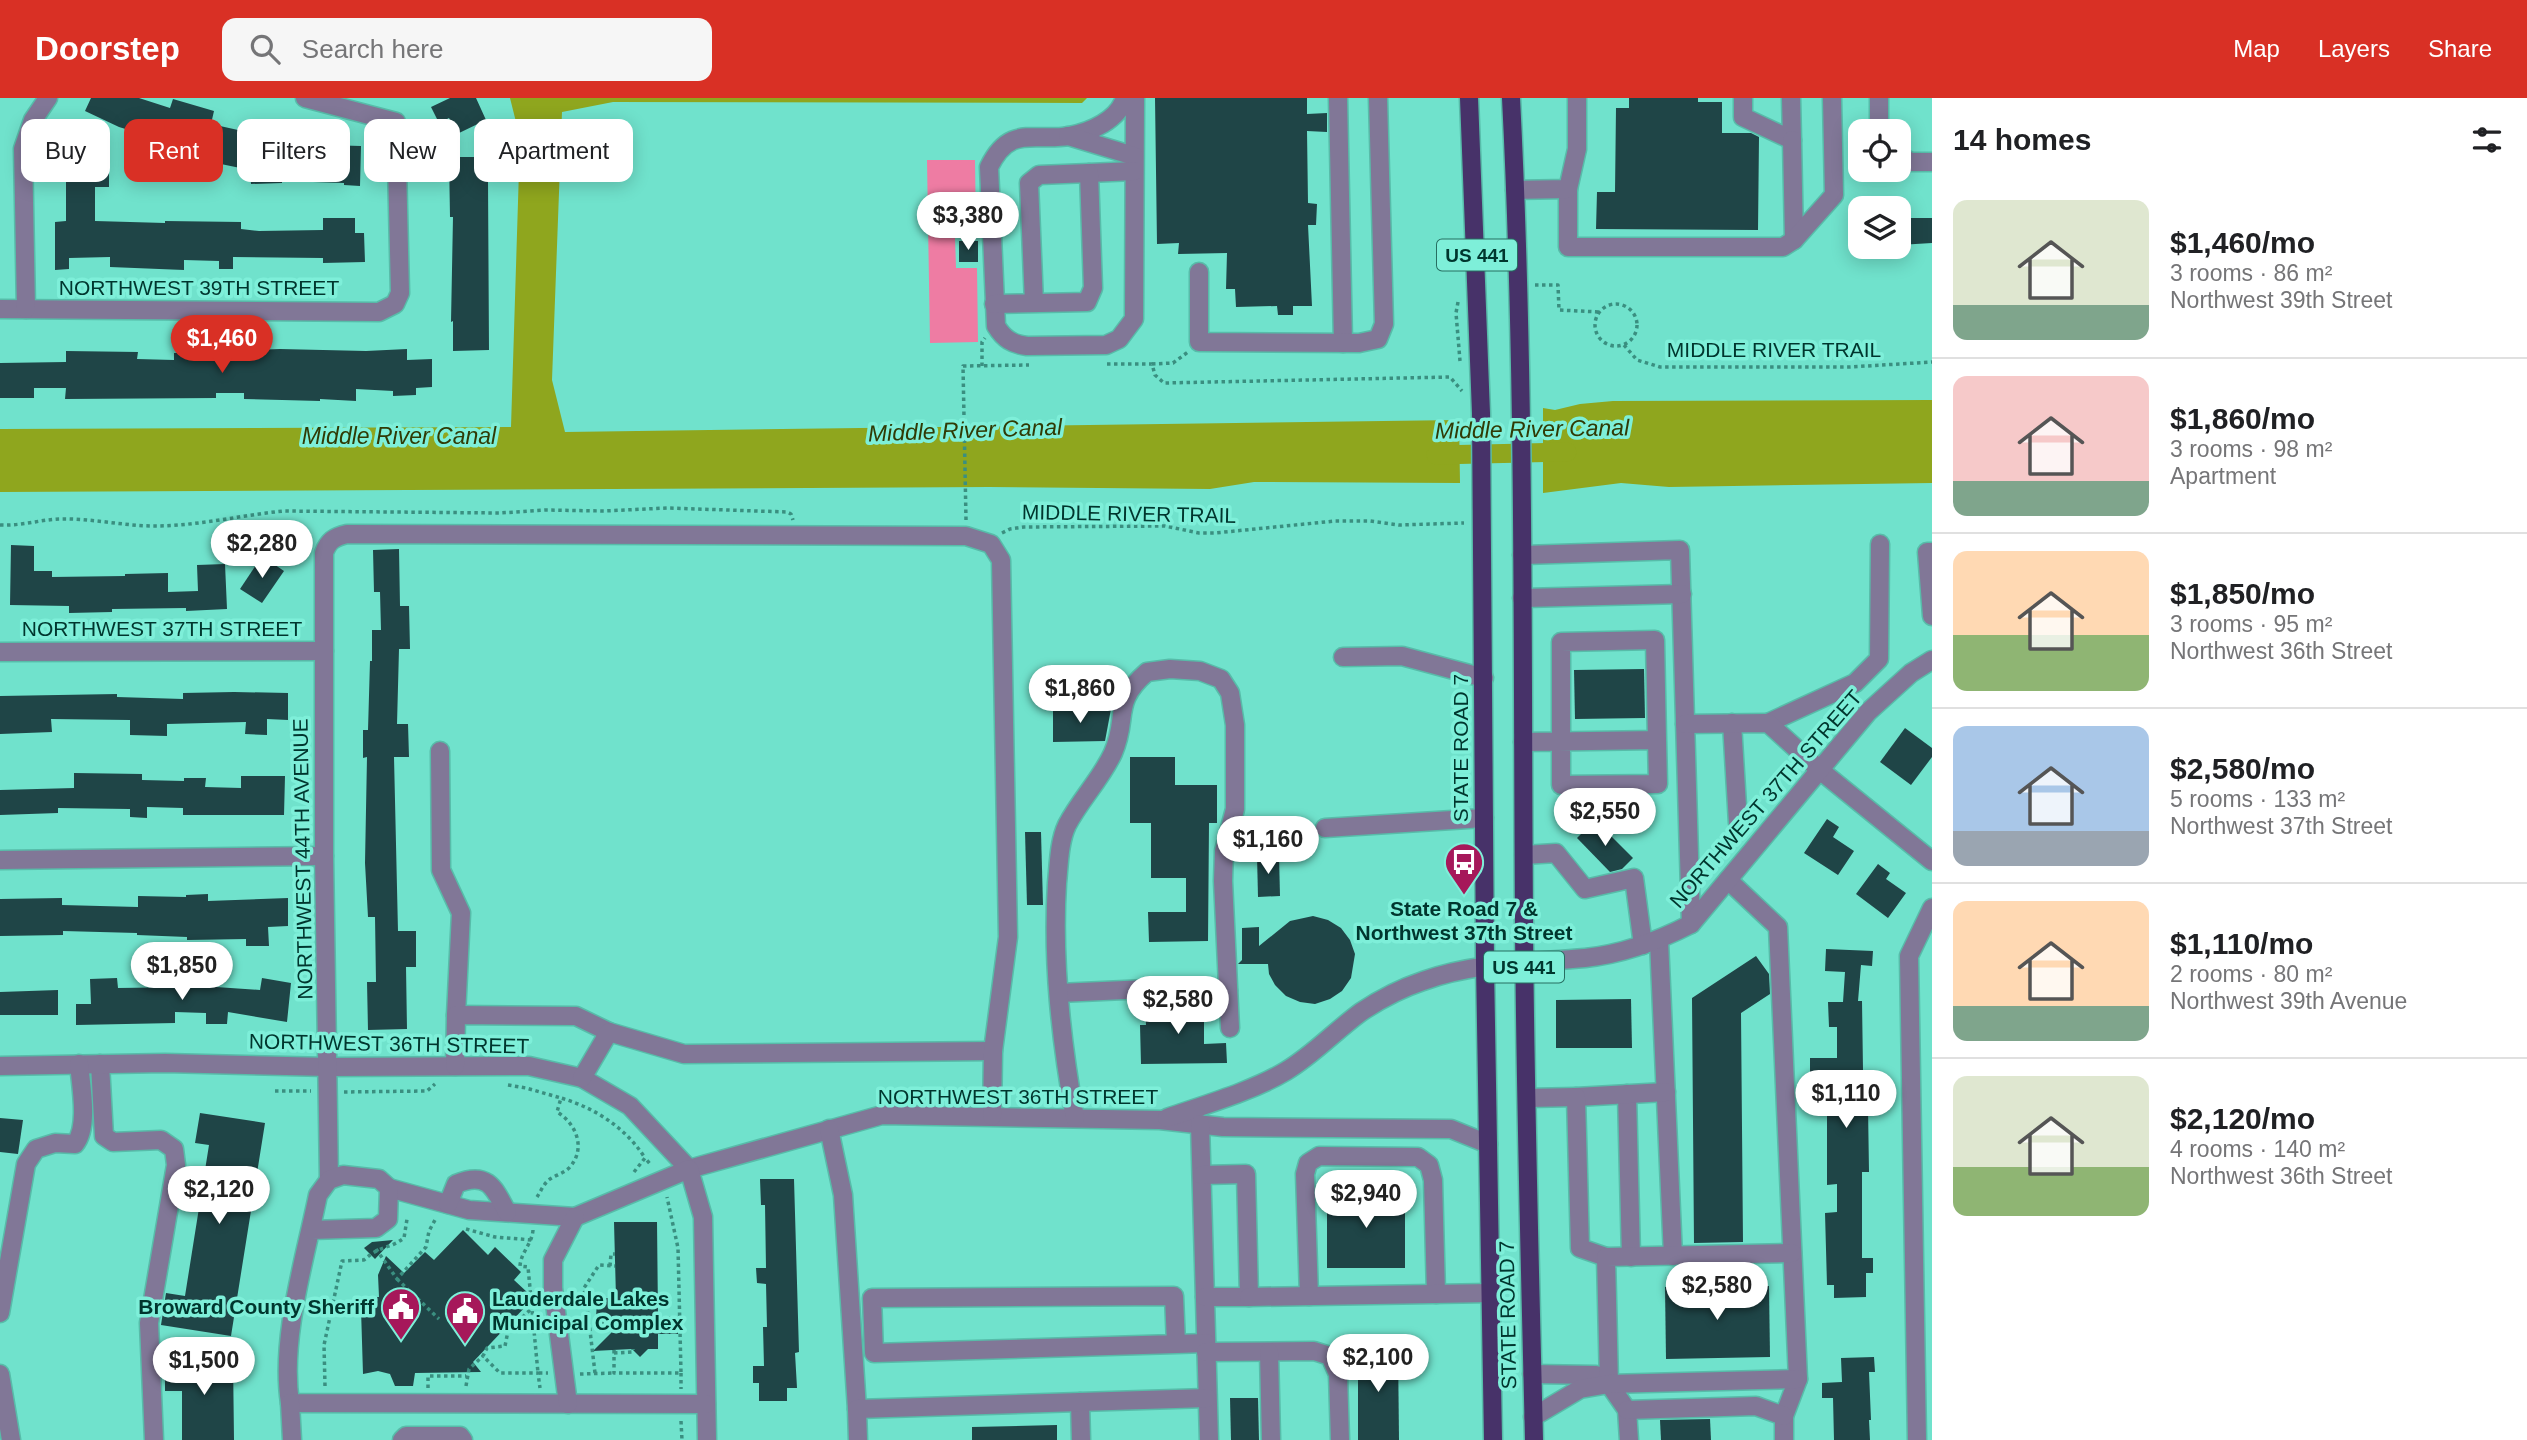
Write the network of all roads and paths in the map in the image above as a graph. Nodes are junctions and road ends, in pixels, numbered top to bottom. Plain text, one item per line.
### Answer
1 (48, 98) edge
2 (305, 98) edge
3 (1125, 98) edge
4 (1135, 98) edge
5 (1338, 98) edge
6 (1378, 98) edge
7 (1469, 98) edge
8 (1511, 98) edge
9 (1577, 98) edge
10 (1743, 98) edge
11 (1791, 98) edge
12 (1832, 98) edge
13 (1879, 98) edge
14 (1879, 119) edge
15 (1068, 136) junction
16 (1792, 140) junction
17 (1911, 162) edge
18 (1932, 162) edge
19 (1135, 164) junction
20 (1089, 173) junction
21 (1568, 189) junction
22 (1515, 190) junction
23 (1794, 240) junction
24 (1199, 272) dead end
25 (1034, 303) junction
26 (994, 304) junction
27 (0, 309) edge
28 (26, 309) junction
29 (996, 326) junction
30 (1199, 342) junction
31 (1343, 343) junction
32 (1624, 345) junction
33 (1932, 362) edge
34 (1152, 364) junction
35 (1034, 365) dead end
36 (1100, 365) dead end
37 (982, 366) junction
38 (1462, 391) dead end
39 (965, 503) dead end
40 (1482, 522) junction
41 (990, 544) junction
42 (1880, 544) dead end
43 (1932, 552) edge
44 (1522, 555) junction
45 (1682, 594) junction
46 (1522, 598) junction
47 (1931, 613) edge
48 (0, 652) edge
49 (324, 652) junction
50 (1343, 657) dead end
51 (1932, 660) edge
52 (1484, 678) junction
53 (1732, 723) junction
54 (1768, 723) junction
55 (1685, 724) junction
56 (1657, 740) junction
57 (1562, 741) junction
58 (1523, 742) junction
59 (440, 751) dead end
60 (1821, 771) junction
61 (1484, 818) junction
62 (1738, 824) dead end
63 (1325, 828) dead end
64 (1524, 855) junction
65 (324, 856) junction
66 (0, 860) edge
67 (1932, 861) edge
68 (1728, 880) junction
69 (1932, 908) edge
70 (1691, 924) junction
71 (1651, 943) junction
72 (1524, 961) junction
73 (1485, 965) junction
74 (1228, 990) junction
75 (1059, 993) junction
76 (456, 1015) junction
77 (1230, 1028) dead end
78 (609, 1032) junction
79 (993, 1051) junction
80 (100, 1064) junction
81 (79, 1065) junction
82 (0, 1066) edge
83 (455, 1066) junction
84 (328, 1067) junction
85 (582, 1078) junction
86 (437, 1082) dead end
87 (505, 1085) dead end
88 (275, 1091) dead end
89 (328, 1092) junction
90 (1666, 1092) junction
91 (1627, 1094) junction
92 (1576, 1097) junction
93 (561, 1098) junction
94 (1527, 1098) junction
95 (557, 1112) junction
96 (992, 1116) junction
97 (555, 1118) dead end
98 (1075, 1118) junction
99 (1160, 1120) junction
100 (1200, 1124) junction
101 (829, 1129) junction
102 (1488, 1144) junction
103 (645, 1158) junction
104 (689, 1169) junction
105 (1202, 1175) junction
106 (631, 1176) dead end
107 (329, 1180) junction
108 (660, 1181) junction
109 (389, 1188) junction
110 (448, 1204) junction
111 (535, 1209) junction
112 (407, 1213) dead end
113 (507, 1213) junction
114 (575, 1217) junction
115 (447, 1223) dead end
116 (458, 1227) dead end
117 (311, 1230) junction
118 (532, 1240) junction
119 (376, 1249) junction
120 (1792, 1253) junction
121 (615, 1254) dead end
122 (1673, 1256) junction
123 (1606, 1257) junction
124 (1631, 1257) junction
125 (397, 1279) junction
126 (1491, 1293) junction
127 (1436, 1294) junction
128 (1309, 1296) junction
129 (1205, 1297) junction
130 (1249, 1297) junction
131 (530, 1310) junction
132 (0, 1313) edge
133 (439, 1319) dead end
134 (589, 1322) junction
135 (607, 1322) dead end
136 (1176, 1344) junction
137 (1206, 1348) junction
138 (633, 1349) dead end
139 (1269, 1352) junction
140 (538, 1373) junction
141 (564, 1373) junction
142 (596, 1373) junction
143 (614, 1373) junction
144 (0, 1374) edge
145 (1532, 1374) junction
146 (466, 1376) dead end
147 (1798, 1379) junction
148 (1609, 1384) junction
149 (1208, 1398) junction
150 (1080, 1402) junction
151 (290, 1403) junction
152 (326, 1403) junction
153 (428, 1403) junction
154 (568, 1404) junction
155 (706, 1404) junction
156 (857, 1409) junction
157 (1628, 1410) junction
158 (1784, 1416) junction
159 (1533, 1417) junction
160 (11, 1440) edge
161 (154, 1440) edge
162 (292, 1440) edge
163 (402, 1440) edge
164 (464, 1440) edge
165 (707, 1440) edge
166 (858, 1440) edge
167 (1081, 1440) edge
168 (1209, 1440) edge
169 (1271, 1440) edge
170 (1340, 1440) edge
171 (1493, 1440) edge
172 (1534, 1440) edge
173 (1629, 1440) edge
174 (1784, 1440) edge
175 (1917, 1440) edge

1 - 28 street
2 - 28 street, NORTHWEST 39TH STREET
3 - 15 street
4 - 19 street
5 - 31 street
6 - 31 street
7 - 40 main road, STATE ROAD 7 / US 441
8 - 22 main road, STATE ROAD 7 / US 441
9 - 21 street
10 - 16 street
11 - 16 street
12 - 23 street
13 - 14 street
15 - 19 street
15 - 26 street
16 - 23 street
17 - 18 street
19 - 20 street
19 - 29 street
20 - 25 street
20 - 25 street
21 - 22 street
21 - 23 street
22 - 44 main road, STATE ROAD 7 / US 441
24 - 30 street
25 - 26 street
26 - 29 street
27 - 28 street, NORTHWEST 39TH STREET
29 - 37 path
30 - 31 street
30 - 34 path
32 - 32 path, MIDDLE RIVER TRAIL
32 - 33 path, MIDDLE RIVER TRAIL
34 - 36 path
34 - 38 path
35 - 37 path
37 - 39 path
40 - 41 path, MIDDLE RIVER TRAIL
40 - 52 main road, STATE ROAD 7 / US 441
41 - 49 street, NORTHWEST 44TH AVENUE
41 - 79 street
42 - 54 street
43 - 47 street
44 - 45 street
44 - 46 main road, STATE ROAD 7 / US 441
45 - 46 street
45 - 55 street
46 - 58 main road, STATE ROAD 7 / US 441
48 - 49 street, NORTHWEST 37TH STREET
49 - 65 street, NORTHWEST 44TH AVENUE
50 - 52 street
51 - 60 street, NORTHWEST 37TH STREET
52 - 61 main road, STATE ROAD 7 / US 441
53 - 54 street
53 - 55 street
53 - 62 street
54 - 60 street
55 - 70 street
56 - 57 street
56 - 57 street
56 - 57 street
57 - 58 street
58 - 64 main road, STATE ROAD 7 / US 441
59 - 76 street
60 - 67 street
60 - 68 street, NORTHWEST 37TH STREET
61 - 63 street
61 - 73 main road, STATE ROAD 7 / US 441
64 - 71 street
64 - 72 main road, STATE ROAD 7 / US 441
65 - 66 street
65 - 84 street, NORTHWEST 44TH AVENUE
68 - 70 street, NORTHWEST 37TH STREET
68 - 120 street
69 - 175 street
70 - 71 street, NORTHWEST 37TH STREET
71 - 72 street, NORTHWEST 37TH STREET
71 - 90 street
72 - 73 street, NORTHWEST 37TH STREET
72 - 94 main road, STATE ROAD 7 / US 441
73 - 99 street, NORTHWEST 37TH STREET
73 - 102 main road, STATE ROAD 7 / US 441
74 - 75 street
74 - 75 street
74 - 77 street
75 - 98 street
76 - 78 street
76 - 83 street
78 - 79 street
78 - 85 street
79 - 96 street
80 - 81 street, NORTHWEST 36TH STREET
80 - 84 street, NORTHWEST 36TH STREET
80 - 161 street
81 - 82 street, NORTHWEST 36TH STREET
81 - 132 street
83 - 84 street, NORTHWEST 36TH STREET
83 - 85 street, NORTHWEST 36TH STREET
84 - 89 street, NORTHWEST 44TH AVENUE
85 - 104 street, NORTHWEST 36TH STREET
86 - 89 path
87 - 93 path
88 - 89 path
89 - 107 street, NORTHWEST 44TH AVENUE
90 - 91 street
90 - 122 street
91 - 92 street
91 - 124 street
92 - 94 street
92 - 123 street
93 - 95 path
93 - 103 path
94 - 145 main road, STATE ROAD 7 / US 441
95 - 97 path
95 - 111 path
96 - 98 street, NORTHWEST 36TH STREET
96 - 101 street, NORTHWEST 36TH STREET
98 - 99 street, NORTHWEST 36TH STREET
99 - 100 street, NORTHWEST 36TH STREET
100 - 102 street, NORTHWEST 36TH STREET
100 - 105 street
101 - 104 street, NORTHWEST 36TH STREET
101 - 156 street
102 - 126 main road, STATE ROAD 7 / US 441
103 - 106 path
103 - 108 path
104 - 108 street
104 - 155 street
105 - 129 street
105 - 130 street
107 - 109 street
107 - 117 street
108 - 114 street
108 - 143 path
109 - 110 street
109 - 117 street
110 - 113 street
110 - 113 street
111 - 113 street
111 - 114 street
111 - 118 path
112 - 119 path
114 - 141 street
115 - 125 path
116 - 118 path
117 - 151 street
118 - 131 path
119 - 125 path
119 - 152 path
120 - 122 street
120 - 147 street
121 - 134 path
122 - 124 street
123 - 124 street
123 - 148 street
125 - 133 path
126 - 127 street
126 - 171 main road, STATE ROAD 7 / US 441
127 - 128 street
127 - 128 street
128 - 130 street
129 - 130 street
129 - 137 street
131 - 140 path
131 - 140 path
134 - 135 path
134 - 142 path
136 - 136 street
136 - 137 street
137 - 139 street
137 - 149 street
138 - 143 path
139 - 169 street
139 - 170 street
140 - 141 path
141 - 142 path
141 - 154 street
142 - 143 path
144 - 160 street
145 - 148 street
145 - 159 main road, STATE ROAD 7 / US 441
146 - 153 path
147 - 148 street
147 - 158 street
148 - 157 street
148 - 159 street
149 - 150 street
149 - 168 street
150 - 156 street
150 - 167 street
151 - 152 street
151 - 162 street
152 - 153 street
153 - 154 street
154 - 155 street
155 - 165 street
156 - 166 street
157 - 158 street
157 - 173 street
158 - 174 street
159 - 172 main road, STATE ROAD 7 / US 441
163 - 164 street

